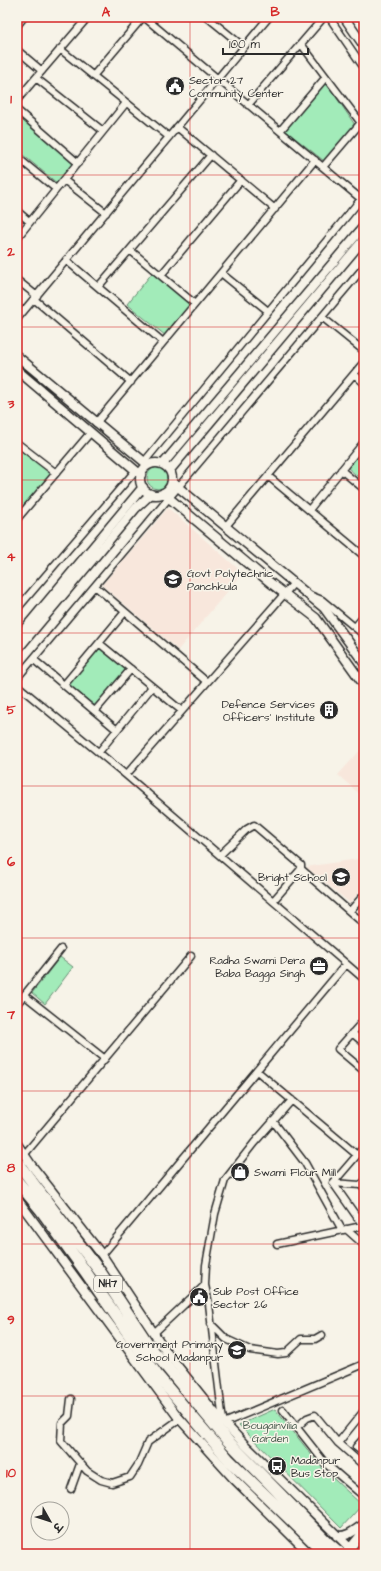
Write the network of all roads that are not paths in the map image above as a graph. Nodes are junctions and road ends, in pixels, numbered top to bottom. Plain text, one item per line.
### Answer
1 (24, 17) edge
2 (88, 17) edge
3 (143, 17) edge
4 (208, 17) edge
5 (269, 17) edge
6 (324, 17) edge
7 (328, 17) edge
8 (344, 17) edge
9 (17, 26) edge
10 (301, 44) junction
11 (364, 46) edge
12 (244, 47) junction
13 (60, 49) junction
14 (17, 50) edge
15 (364, 68) edge
16 (42, 70) junction
17 (93, 76) junction
18 (326, 77) junction
19 (36, 78) junction
20 (217, 79) junction
21 (17, 100) edge
22 (126, 103) junction
23 (248, 105) junction
24 (17, 110) edge
25 (362, 121) edge
26 (177, 127) junction
27 (103, 131) junction
28 (280, 131) junction
29 (169, 137) junction
30 (211, 156) junction
31 (17, 157) edge
32 (315, 160) junction
33 (78, 163) junction
34 (323, 167) junction
35 (64, 180) junction
36 (241, 180) junction
37 (56, 190) junction
38 (362, 197) edge
39 (274, 209) junction
40 (17, 211) edge
41 (106, 213) junction
42 (30, 222) junction
43 (364, 226) edge
44 (17, 238) edge
45 (364, 239) edge
46 (130, 250) junction
47 (66, 260) junction
48 (364, 267) edge
49 (221, 273) junction
50 (161, 275) junction
51 (17, 280) edge
52 (98, 287) junction
53 (35, 297) junction
54 (196, 304) junction
55 (268, 311) junction
56 (322, 317) junction
57 (17, 319) edge
58 (163, 342) junction
59 (364, 351) edge
60 (18, 359) edge
61 (364, 362) edge
62 (17, 370) edge
63 (354, 374) junction
64 (130, 382) junction
65 (364, 383) edge
66 (96, 422) junction
67 (91, 432) junction
68 (364, 442) edge
69 (17, 443) edge
70 (146, 464) junction
71 (163, 464) junction
72 (170, 470) junction
73 (341, 470) junction
74 (138, 472) junction
75 (56, 473) junction
76 (268, 476) junction
77 (175, 485) junction
78 (143, 487) junction
79 (364, 489) edge
80 (151, 494) junction
81 (166, 495) junction
82 (309, 510) junction
83 (20, 511) edge
84 (17, 520) edge
85 (226, 526) junction
86 (364, 556) edge
87 (294, 583) junction
88 (95, 586) junction
89 (285, 594) junction
90 (309, 595) junction
91 (17, 609) edge
92 (126, 612) junction
93 (364, 616) edge
94 (355, 627) junction
95 (364, 635) edge
96 (17, 638) edge
97 (99, 643) junction
98 (17, 650) edge
99 (33, 659) junction
100 (364, 663) edge
101 (131, 669) junction
102 (17, 678) edge
103 (207, 682) junction
104 (17, 684) edge
105 (64, 685) junction
106 (364, 685) edge
107 (152, 687) junction
108 (95, 711) junction
109 (182, 711) junction
110 (117, 730) junction
111 (98, 752) junction
112 (126, 774) junction
113 (220, 856) junction
114 (301, 869) junction
115 (364, 895) edge
116 (274, 901) junction
117 (350, 911) junction
118 (364, 924) edge
119 (61, 949) dead end
120 (191, 956) dead end
121 (346, 964) junction
122 (364, 979) edge
123 (24, 995) junction
124 (17, 1004) edge
125 (364, 1020) edge
126 (352, 1033) junction
127 (364, 1043) edge
128 (104, 1059) junction
129 (257, 1071) junction
130 (364, 1071) edge
131 (292, 1100) junction
132 (273, 1121) junction
133 (17, 1144) edge
134 (364, 1147) edge
135 (357, 1155) junction
136 (21, 1158) edge
137 (17, 1181) edge
138 (364, 1182) edge
139 (333, 1183) junction
140 (17, 1199) edge
141 (364, 1212) edge
142 (357, 1218) junction
143 (363, 1226) edge
144 (344, 1230) junction
145 (277, 1244) dead end
146 (364, 1245) edge
147 (102, 1254) junction
148 (205, 1285) junction
149 (211, 1324) junction
150 (155, 1332) junction
151 (322, 1335) dead end
152 (364, 1364) edge
153 (72, 1399) dead end
154 (283, 1410) dead end
155 (363, 1412) dead end
156 (180, 1419) junction
157 (224, 1423) junction
158 (297, 1427) junction
159 (364, 1438) edge
160 (338, 1443) junction
161 (364, 1453) edge
162 (80, 1464) junction
163 (364, 1466) edge
164 (71, 1489) dead end
165 (364, 1494) edge
166 (364, 1524) edge
167 (364, 1531) edge
168 (336, 1536) junction
169 (364, 1551) edge
170 (346, 1553) edge
171 (310, 1554) edge
172 (326, 1554) edge
173 (361, 1554) edge

1 - 9 street
2 - 13 street
3 - 17 street
3 - 20 street
4 - 12 street
5 - 12 street
6 - 10 street
7 - 15 street
8 - 11 street
10 - 18 street
10 - 23 street
12 - 20 street
13 - 16 street
13 - 17 street
14 - 16 street
16 - 19 street
17 - 22 street
18 - 25 street
18 - 28 street
19 - 21 street
19 - 27 street
20 - 23 street
20 - 26 street
22 - 27 street
22 - 29 street
23 - 28 street
24 - 33 street
25 - 34 street
26 - 29 street
26 - 30 street
27 - 33 street
28 - 32 street
29 - 41 street
30 - 36 street
30 - 46 street
31 - 37 street
32 - 34 street
32 - 39 street
33 - 35 street
34 - 38 street
35 - 37 street
35 - 41 street
36 - 39 street
36 - 50 street
37 - 42 street
38 - 55 street
39 - 49 street
40 - 42 street
41 - 47 street
42 - 44 street
43 - 71 street
45 - 72 street
46 - 50 street
46 - 52 street
47 - 52 street
47 - 53 street
48 - 56 street
49 - 54 street
49 - 55 street
50 - 54 street
51 - 53 street
52 - 58 street
53 - 57 street
53 - 64 street
54 - 58 street
55 - 70 street
56 - 59 street
56 - 77 street
58 - 64 street
60 - 66 street
61 - 63 street
62 - 67 street
63 - 65 street
63 - 76 street
64 - 66 street
66 - 70 street
67 - 74 street
67 - 75 street
68 - 73 street
69 - 75 street
70 - 71 street
70 - 74 street
71 - 72 street
72 - 77 street
73 - 79 street
73 - 82 street
74 - 78 street
74 - 91 street
75 - 83 street
76 - 82 street
76 - 85 street
77 - 81 street
77 - 85 street
78 - 80 street
78 - 96 street
80 - 81 street
80 - 98 street
81 - 88 street
81 - 89 street
82 - 86 street
83 - 84 street
85 - 87 street
87 - 89 street
87 - 90 street
88 - 92 street
88 - 99 street
89 - 103 street
89 - 106 street
90 - 94 street
90 - 100 street
92 - 97 street
92 - 103 street
93 - 94 street
94 - 95 street
97 - 101 street
97 - 105 street
99 - 102 street
99 - 105 street
101 - 107 street
101 - 108 street
103 - 109 street
104 - 111 street
105 - 108 street
107 - 109 street
107 - 110 street
108 - 110 street
109 - 112 street
110 - 111 street
111 - 112 street
112 - 113 street
113 - 114 street
113 - 116 street
114 - 116 street
114 - 117 street
115 - 117 street
116 - 121 street
117 - 118 street
119 - 123 street
120 - 128 street
121 - 122 street
121 - 129 street
123 - 124 street
123 - 128 street
125 - 126 street
126 - 127 street
126 - 130 street
128 - 136 street
129 - 131 street
129 - 147 street
131 - 132 street
131 - 135 street
132 - 144 street
132 - 148 street
133 - 136 street
134 - 135 street
135 - 139 street
136 - 147 street
136 - 170 highway, NH7
137 - 172 highway, NH7
138 - 139 street
139 - 142 street
140 - 156 street
141 - 142 street
142 - 143 street
143 - 144 street
144 - 145 street
144 - 146 street
147 - 150 street
148 - 149 street
148 - 150 street
149 - 151 street
149 - 157 street
150 - 157 street
152 - 157 street
153 - 162 street
154 - 158 street
155 - 160 street
156 - 162 street
156 - 171 street
157 - 168 street
158 - 160 street
158 - 165 street
159 - 161 street
160 - 163 street
162 - 164 street
166 - 168 street
167 - 170 street
168 - 170 street
169 - 173 street

